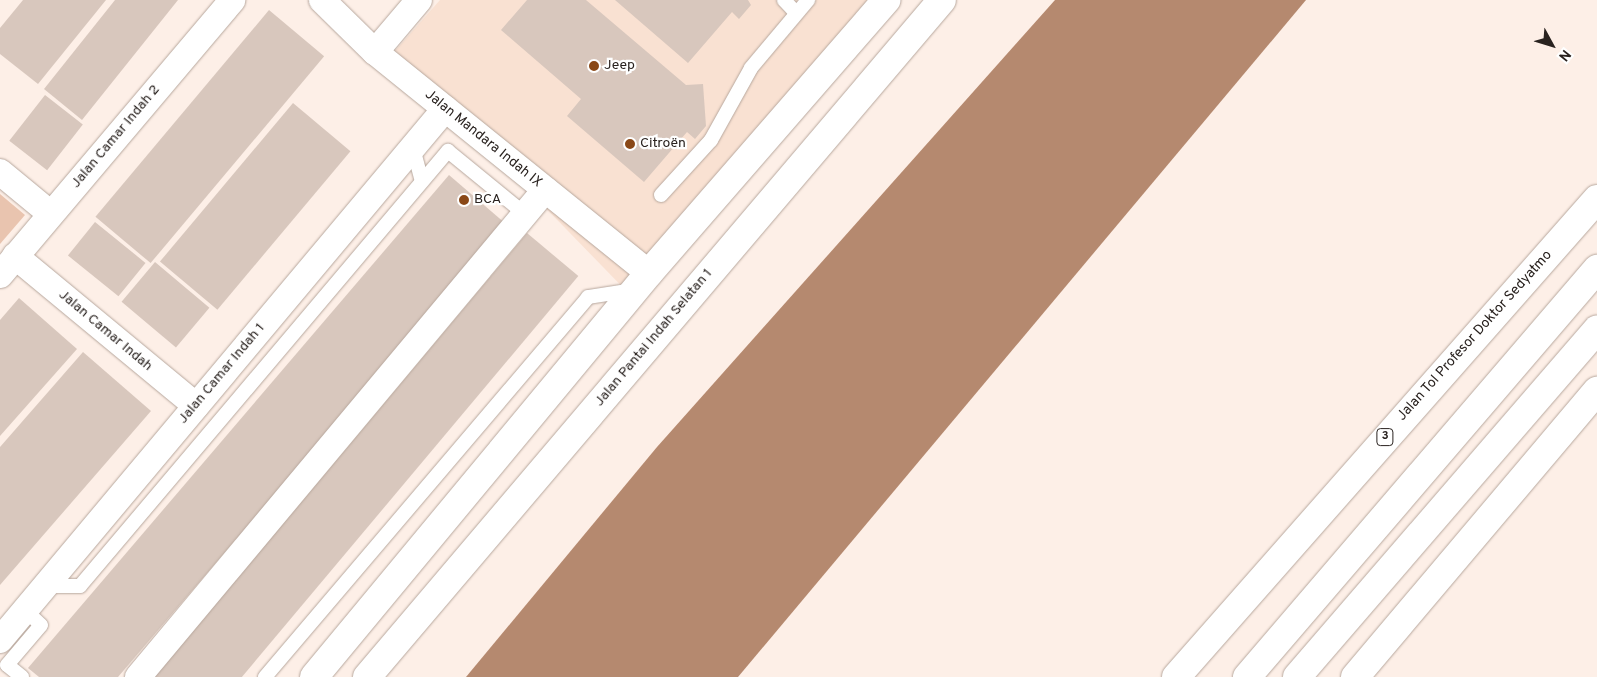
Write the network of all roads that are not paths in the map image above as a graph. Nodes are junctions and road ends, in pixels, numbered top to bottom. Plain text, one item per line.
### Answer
1 (232, 0) edge
2 (322, 0) edge
3 (419, 0) edge
4 (784, 0) edge
5 (808, 0) edge
6 (886, 0) edge
7 (942, 0) edge
8 (796, 13) junction
9 (375, 52) junction
10 (445, 109) junction
11 (413, 148) junction
12 (0, 172) edge
13 (422, 181) junction
14 (545, 190) junction
15 (661, 195) dead end
16 (1597, 199) edge
17 (51, 214) junction
18 (525, 214) junction
19 (8, 266) edge
20 (1597, 269) edge
21 (643, 282) junction
22 (1597, 329) edge
23 (1597, 391) edge
24 (196, 406) junction
25 (217, 423) junction
26 (45, 586) junction
27 (25, 610) junction
28 (0, 640) edge
29 (22, 677) edge
30 (138, 677) edge
31 (265, 677) edge
32 (314, 677) edge
33 (367, 677) edge
34 (1176, 677) edge
35 (1247, 677) edge
36 (1297, 677) edge
37 (1355, 677) edge

1 - 17 street, Jalan Camar Indah 2
2 - 9 street, Jalan Mandara Indah IX
3 - 9 street
4 - 8 lane
5 - 8 lane
6 - 21 main road
7 - 33 main road, Jalan Pantai Indah Selatan 1
8 - 15 lane
9 - 10 street, Jalan Mandara Indah IX
10 - 11 street, Jalan Camar Indah 1
10 - 14 street, Jalan Mandara Indah IX
11 - 13 lane
11 - 24 street, Jalan Camar Indah 1
12 - 17 street
13 - 18 lane
13 - 25 lane
14 - 18 street
14 - 21 street, Jalan Mandara Indah IX
16 - 34 main road, Jalan Tol Profesor Doktor Sedyatmo / 3
17 - 19 street, Jalan Camar Indah 2
18 - 30 street
19 - 24 street, Jalan Camar Indah
20 - 35 main road
21 - 31 lane
21 - 32 main road
22 - 36 main road
23 - 37 main road
24 - 25 lane
24 - 26 street, Jalan Camar Indah 1
25 - 26 lane
26 - 27 street, Jalan Camar Indah 1
27 - 28 street, Jalan Camar Indah 1
27 - 29 lane

